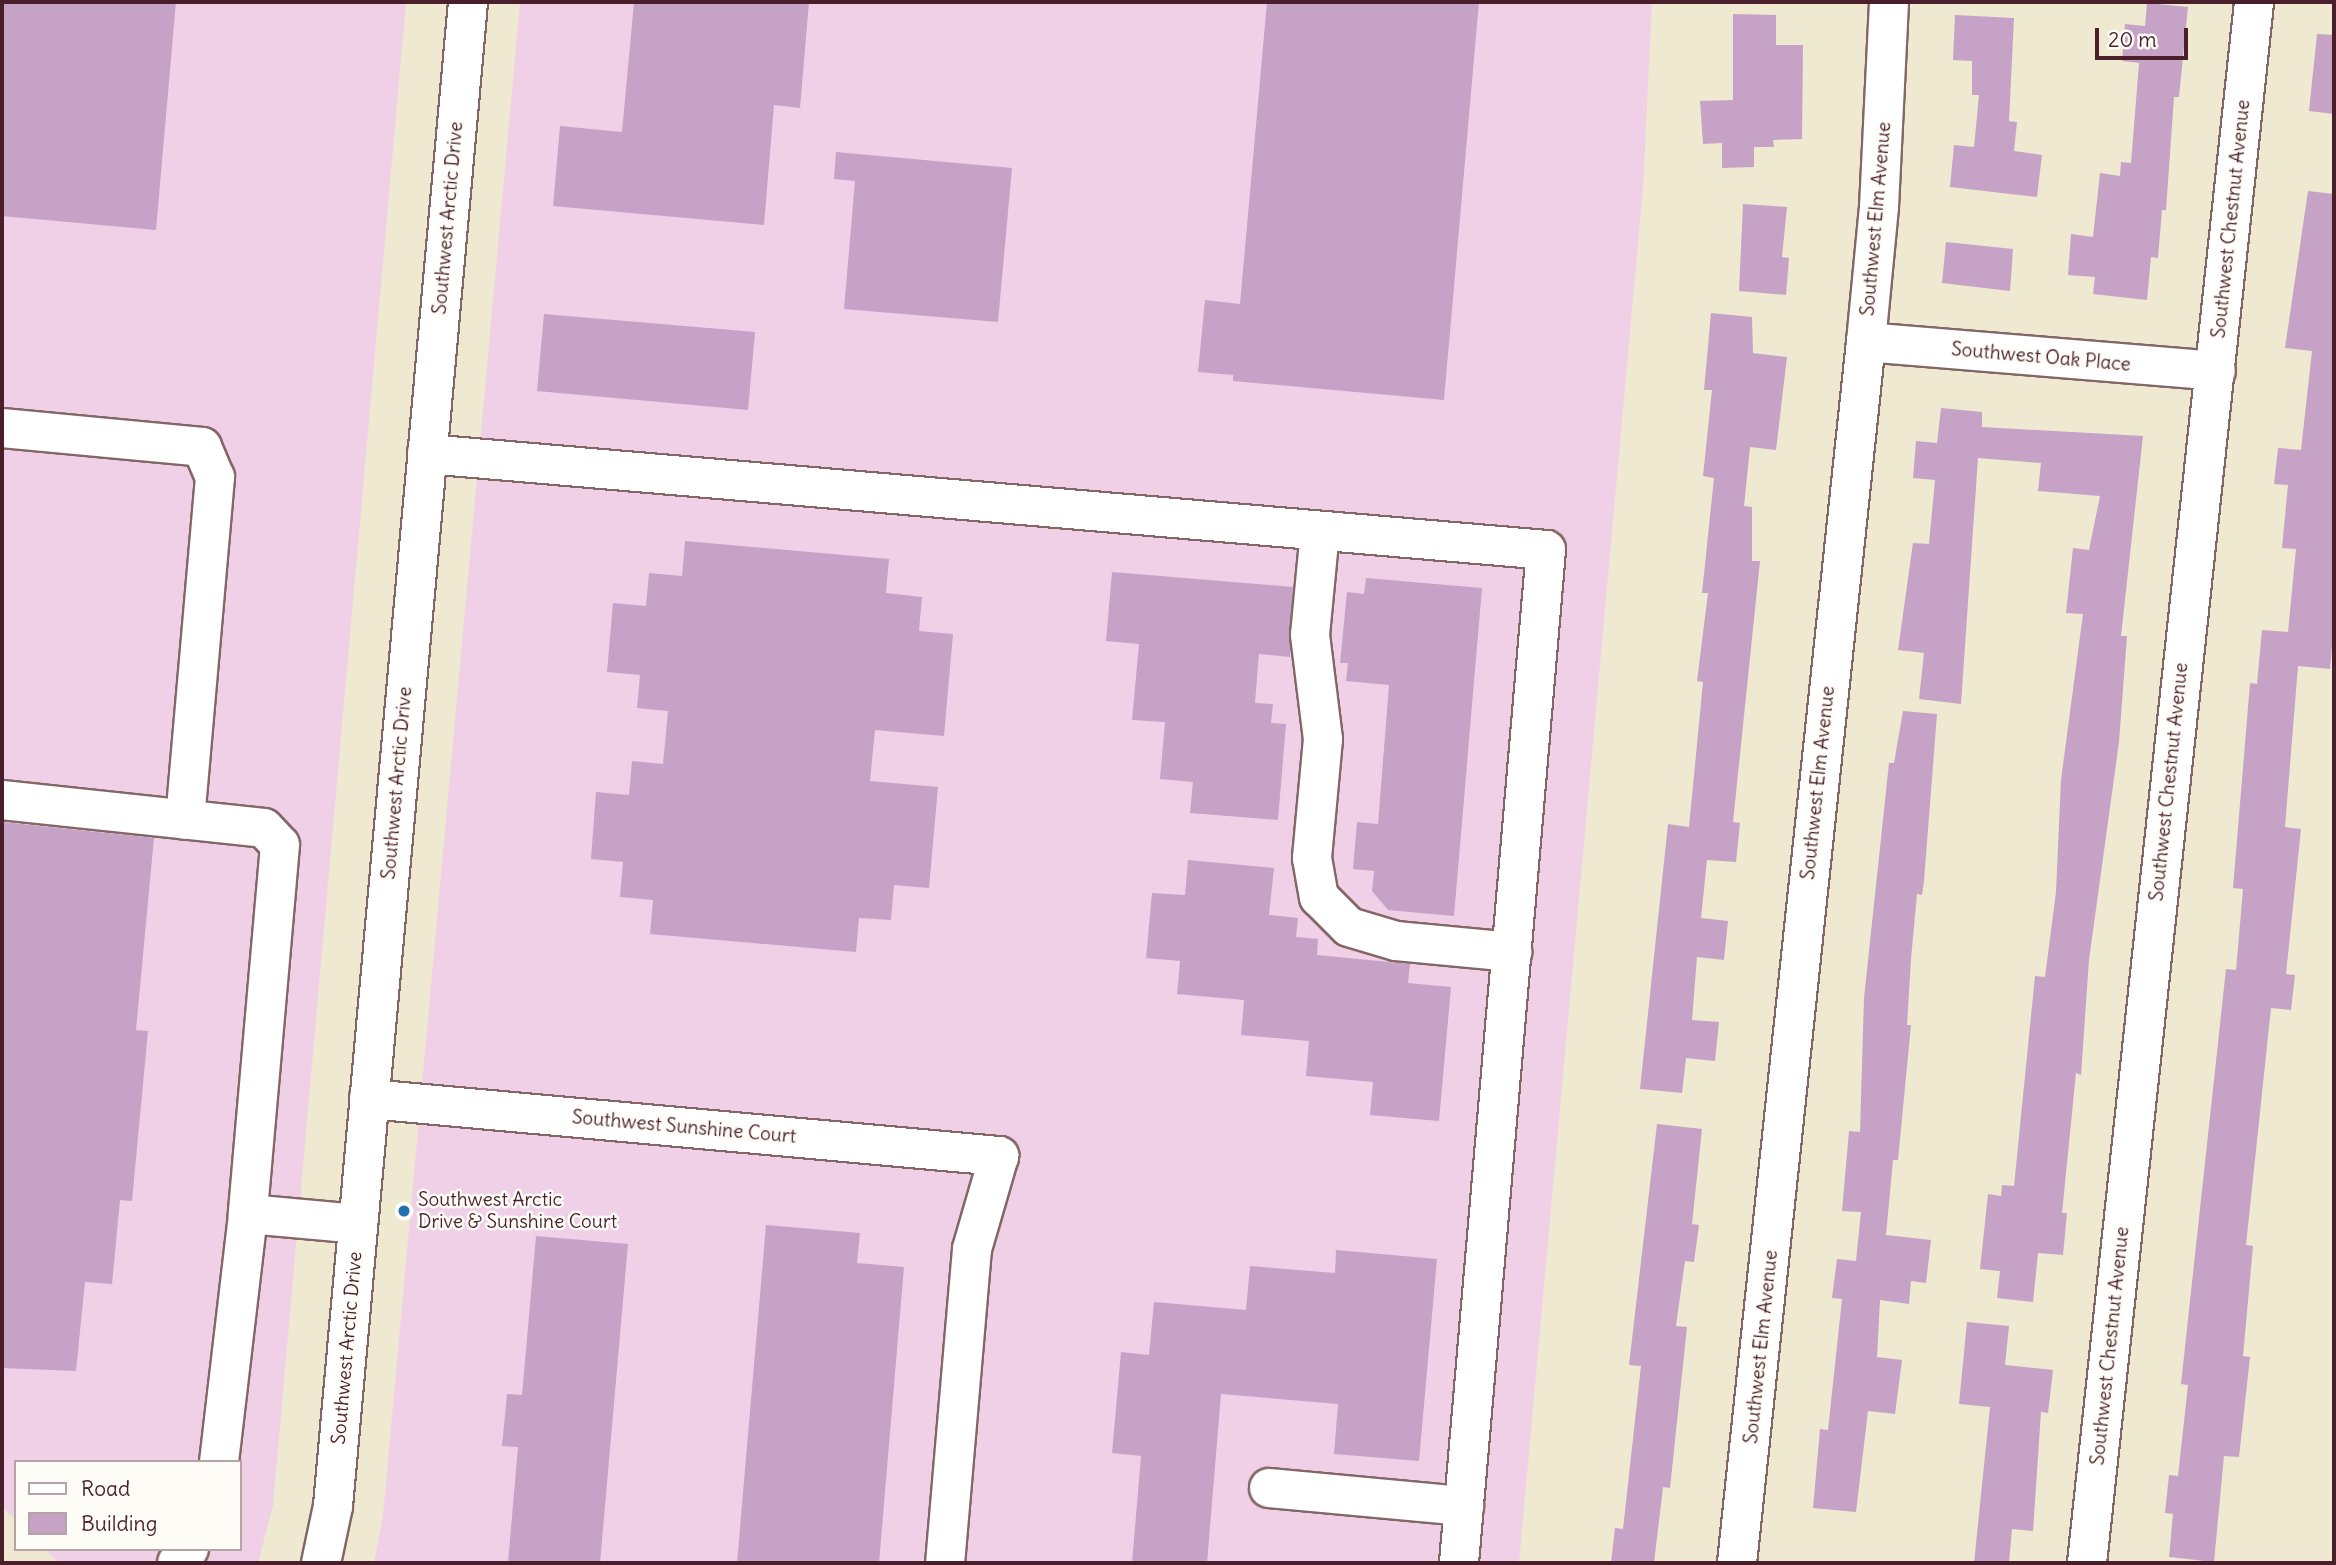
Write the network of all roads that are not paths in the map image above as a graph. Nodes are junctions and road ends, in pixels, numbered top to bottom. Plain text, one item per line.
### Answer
1 (468, 2) edge
2 (1889, 2) edge
3 (2254, 2) edge
4 (1866, 342) junction
5 (2216, 371) junction
6 (2, 428) edge
7 (427, 454) junction
8 (1320, 531) junction
9 (2, 800) edge
10 (186, 820) junction
11 (1512, 952) junction
12 (369, 1099) junction
13 (248, 1214) junction
14 (358, 1224) junction
15 (219, 1460) edge
16 (1269, 1488) dead end
17 (1464, 1506) junction
18 (321, 1563) edge
19 (945, 1563) edge
20 (1459, 1563) edge
21 (1737, 1563) edge
22 (2087, 1563) edge

1 - 7 street, Southwest Arctic Drive
2 - 4 street, Southwest Elm Avenue
3 - 5 street, Southwest Chestnut Avenue
4 - 5 street, Southwest Oak Place
4 - 21 street, Southwest Elm Avenue
5 - 22 street, Southwest Chestnut Avenue
6 - 10 street
7 - 8 street
7 - 12 street, Southwest Arctic Drive
8 - 11 street
8 - 11 street
9 - 10 street
10 - 13 street
11 - 17 street
12 - 14 street, Southwest Arctic Drive
12 - 19 street, Southwest Sunshine Court
13 - 14 street
13 - 15 street
14 - 18 street, Southwest Arctic Drive
16 - 17 street
17 - 20 street

